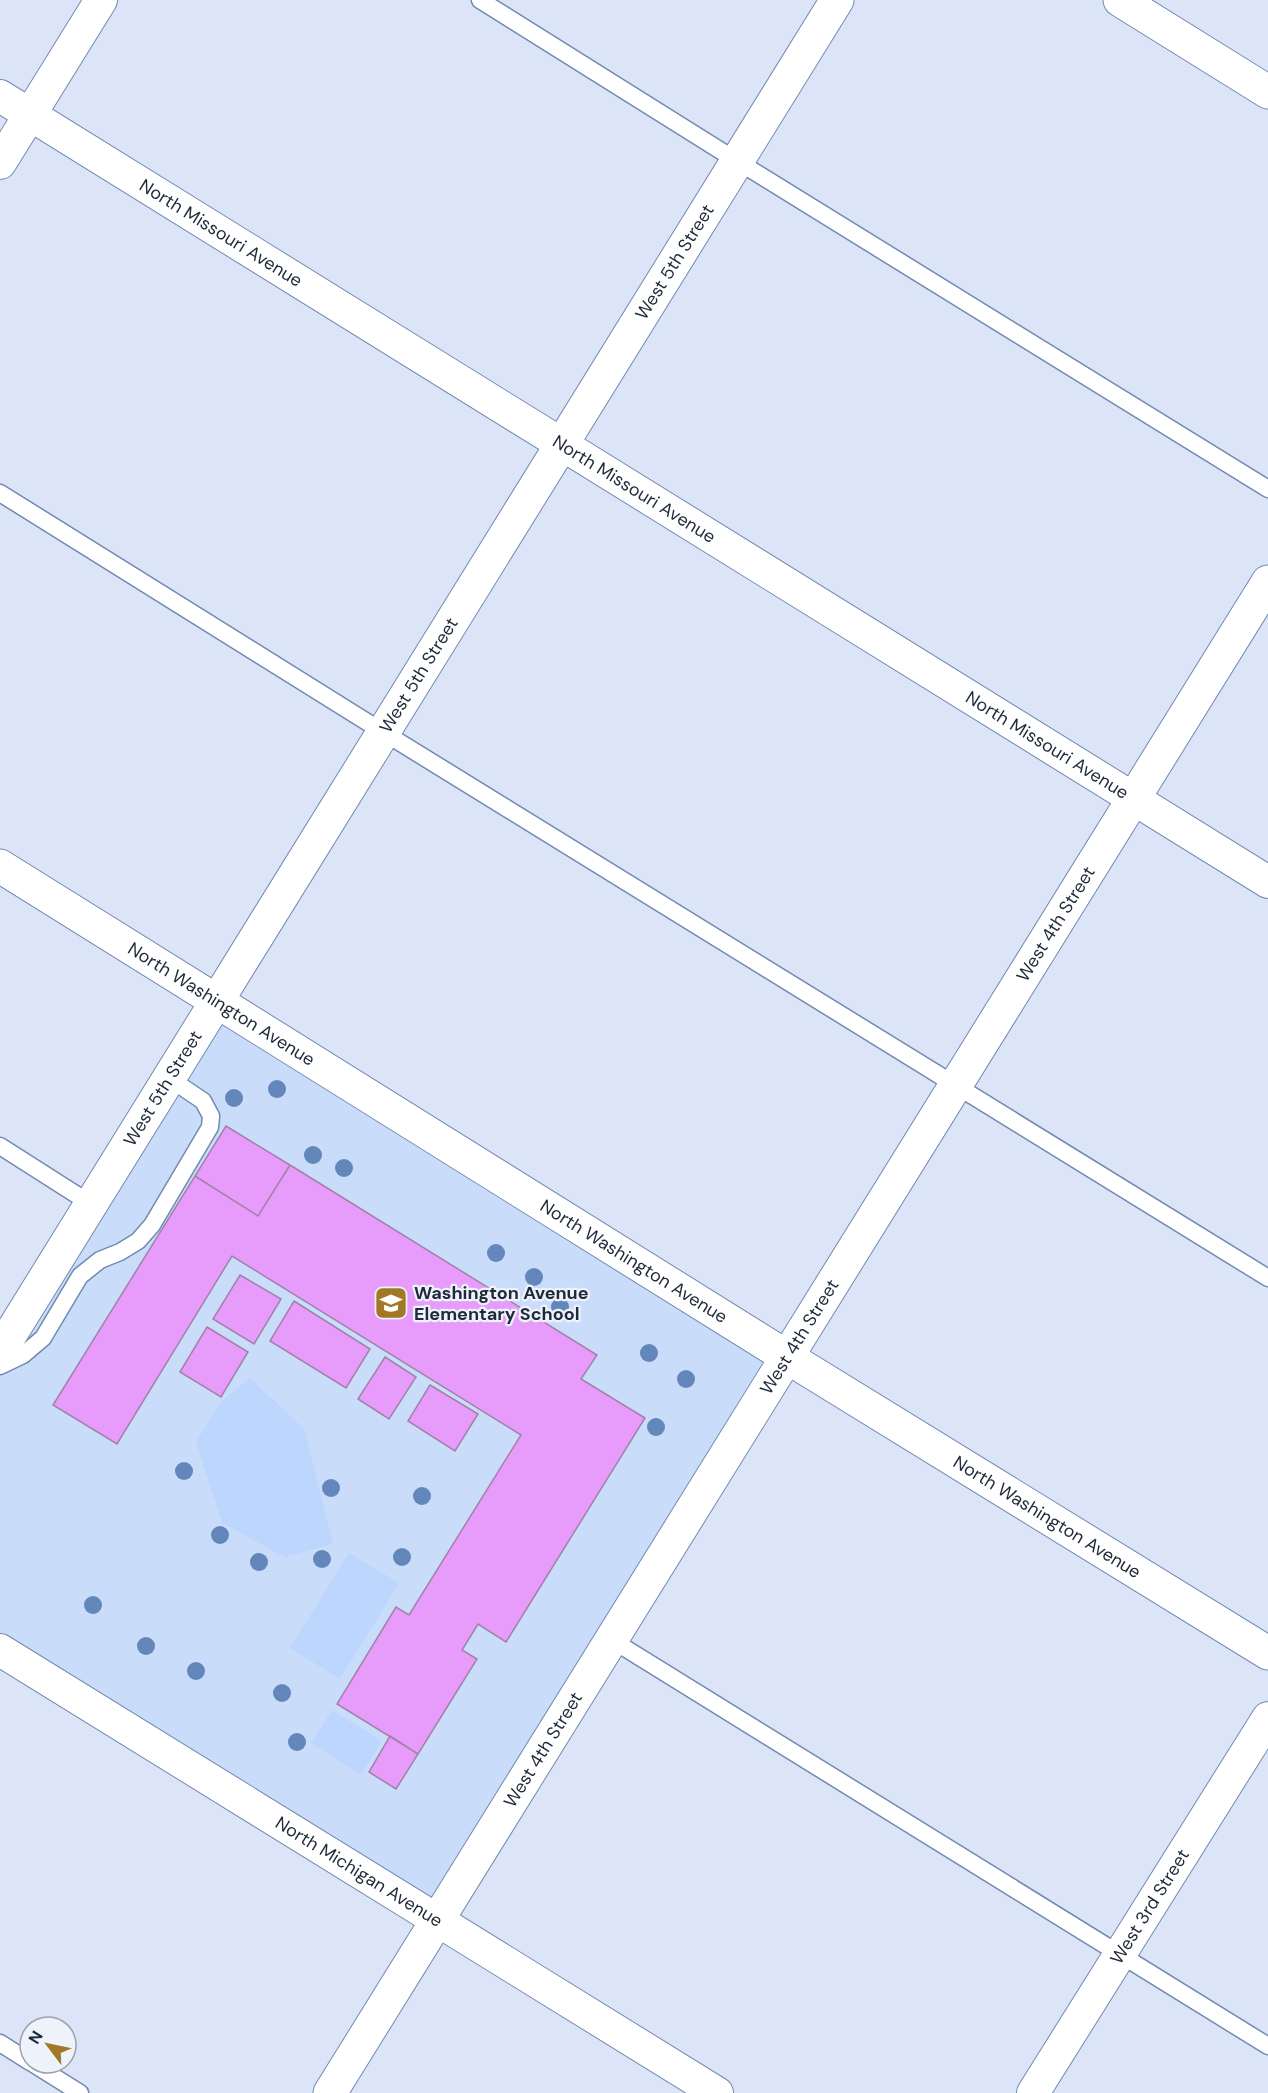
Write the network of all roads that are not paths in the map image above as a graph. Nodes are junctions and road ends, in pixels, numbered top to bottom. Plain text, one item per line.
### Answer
1 (101, 0) edge
2 (480, 0) edge
3 (837, 0) edge
4 (1120, 0) edge
5 (1268, 92) edge
6 (0, 96) edge
7 (30, 114) junction
8 (737, 161) junction
9 (0, 163) edge
10 (562, 444) junction
11 (1268, 489) edge
12 (0, 493) edge
13 (1268, 582) edge
14 (383, 732) junction
15 (1134, 800) junction
16 (0, 866) edge
17 (1268, 882) edge
18 (216, 1001) junction
19 (169, 1078) junction
20 (956, 1085) junction
21 (0, 1146) edge
22 (91, 1204) junction
23 (1268, 1278) edge
24 (0, 1351) edge
25 (787, 1357) junction
26 (0, 1366) edge
27 (612, 1640) junction
28 (0, 1650) edge
29 (1268, 1653) edge
30 (1268, 1718) edge
31 (438, 1922) junction
32 (1119, 1954) junction
33 (0, 2043) edge
34 (1268, 2046) edge
35 (18, 2054) edge
36 (52, 2075) edge
37 (80, 2093) edge
38 (330, 2093) edge
39 (717, 2093) edge
40 (1033, 2093) edge

1 - 7 street
2 - 8 lane
3 - 8 street, West 5th Street
4 - 5 street
6 - 7 street, North Missouri Avenue
7 - 9 street
7 - 10 street, North Missouri Avenue
8 - 10 street, West 5th Street
8 - 11 lane
10 - 14 street, West 5th Street
10 - 15 street, North Missouri Avenue
12 - 14 lane
13 - 15 street, West 4th Street
14 - 18 street, West 5th Street
14 - 20 lane
15 - 17 street, North Missouri Avenue
15 - 20 street, West 4th Street
16 - 18 street, North Washington Avenue
18 - 19 street, West 5th Street
18 - 25 street, North Washington Avenue
19 - 22 street, West 5th Street
19 - 26 lane
20 - 23 lane
20 - 25 street, West 4th Street
21 - 22 lane
22 - 24 street, West 5th Street
25 - 27 street, West 4th Street
25 - 29 street, North Washington Avenue
27 - 31 street, West 4th Street
27 - 32 lane
28 - 31 street, North Michigan Avenue
30 - 32 street, West 3rd Street
31 - 38 street, West 4th Street
31 - 39 street, North Michigan Avenue
32 - 34 lane
32 - 40 street, West 3rd Street
33 - 35 lane
36 - 37 lane

